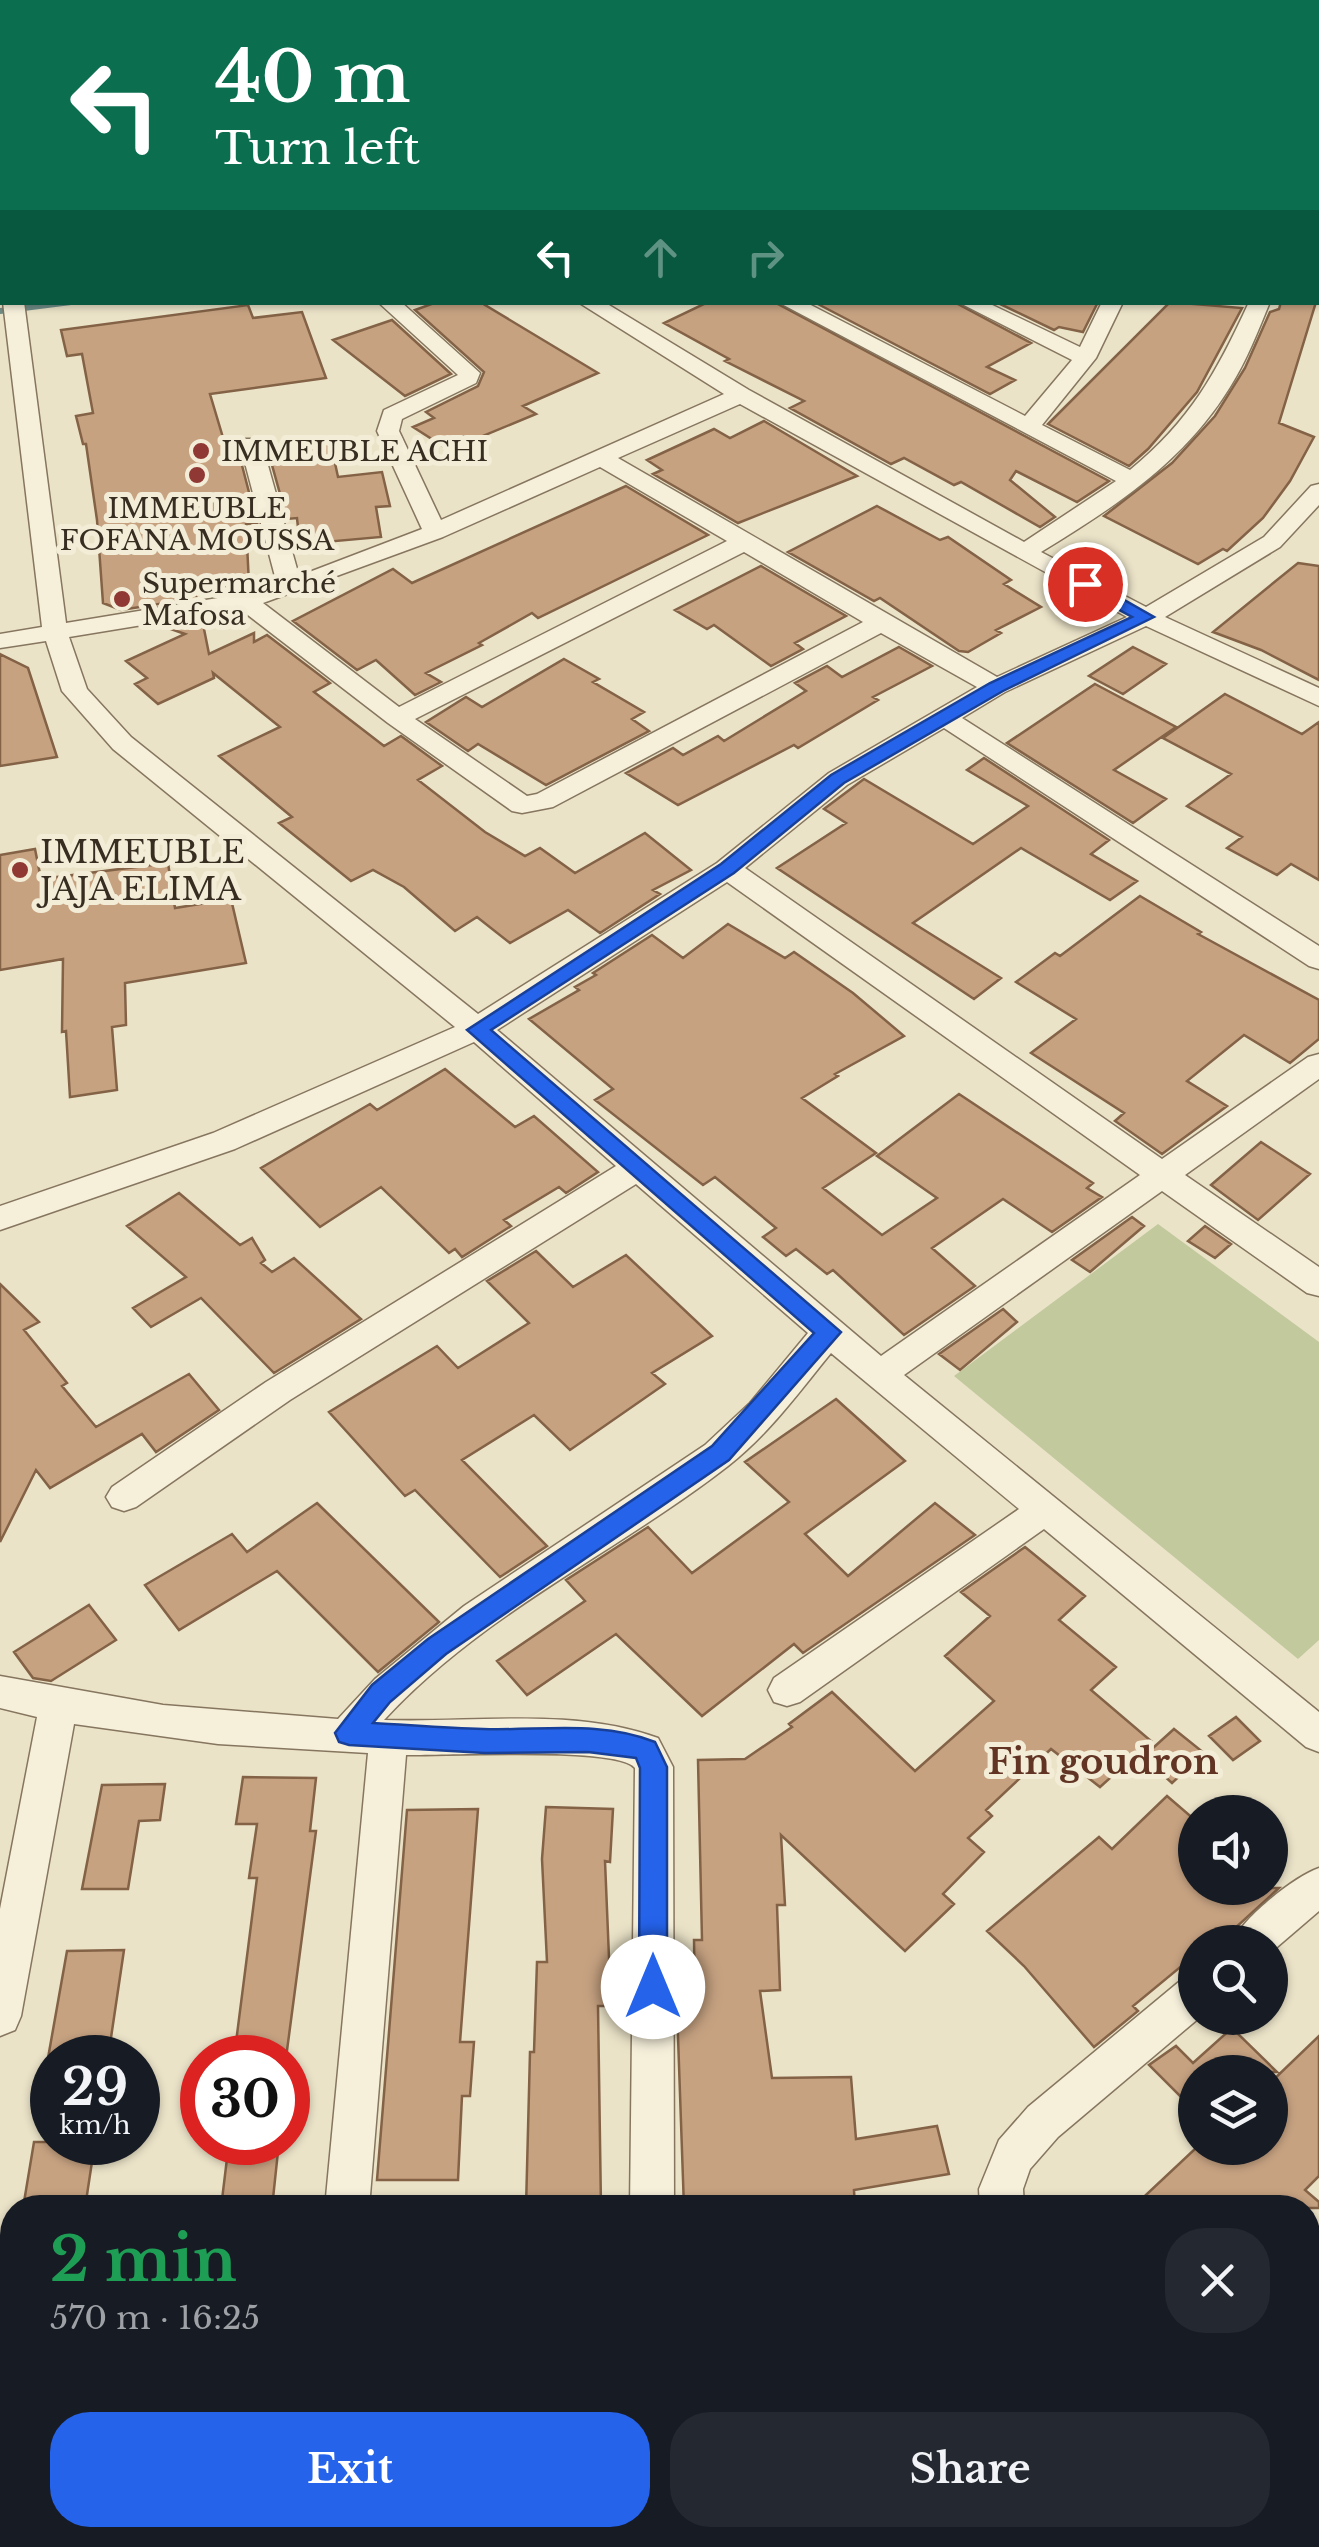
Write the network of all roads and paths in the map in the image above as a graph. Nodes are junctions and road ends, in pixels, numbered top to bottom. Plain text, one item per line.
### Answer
1 (391, 305) edge
2 (593, 305) edge
3 (794, 305) edge
4 (974, 305) edge
5 (1112, 305) edge
6 (1259, 305) edge
7 (15, 314) edge
8 (1085, 358) junction
9 (741, 394) junction
10 (1028, 426) junction
11 (251, 444) dead end
12 (600, 458) junction
13 (1135, 482) junction
14 (1319, 491) edge
15 (435, 532) junction
16 (746, 541) junction
17 (1024, 552) junction
18 (290, 588) junction
19 (245, 601) junction
20 (1146, 617) junction
21 (879, 624) junction
22 (55, 632) junction
23 (0, 641) edge
24 (996, 687) junction
25 (1319, 698) edge
26 (942, 716) junction
27 (397, 718) junction
28 (728, 868) junction
29 (1319, 959) edge
30 (477, 1030) junction
31 (1319, 1064) edge
32 (639, 1167) junction
33 (1161, 1176) junction
34 (0, 1218) edge
35 (1319, 1284) edge
36 (829, 1332) junction
37 (882, 1373) junction
38 (124, 1497) dead end
39 (1043, 1510) junction
40 (787, 1690) dead end
41 (0, 1692) edge
42 (58, 1706) junction
43 (1319, 1734) edge
44 (368, 1736) junction
45 (1319, 1886) edge
46 (1274, 1925) edge
47 (1178, 2009) edge
48 (0, 2016) edge
49 (348, 2195) edge
50 (652, 2195) edge
51 (1001, 2195) edge

1 - 15 street
2 - 9 street
3 - 10 street
4 - 8 street
5 - 8 street
6 - 13 street
7 - 22 street
8 - 10 street
9 - 12 street
9 - 17 street
10 - 13 street
11 - 18 street
12 - 15 street
12 - 16 street
13 - 17 street
14 - 20 street
15 - 18 street
16 - 21 street
16 - 27 street
17 - 20 street
18 - 19 street
19 - 22 street
19 - 27 street
20 - 24 street
20 - 25 street
21 - 24 street
21 - 27 street
22 - 23 street
22 - 30 street
24 - 26 street
26 - 28 street
26 - 29 street
28 - 30 street
28 - 33 street
30 - 32 street
30 - 34 street
31 - 33 street
32 - 36 street
32 - 38 street
33 - 35 street
33 - 37 street
36 - 37 street
36 - 44 street
37 - 39 street
39 - 40 street
39 - 43 street
41 - 42 street
42 - 44 street
42 - 48 street
44 - 49 street
44 - 50 street
45 - 46 street
47 - 51 street

